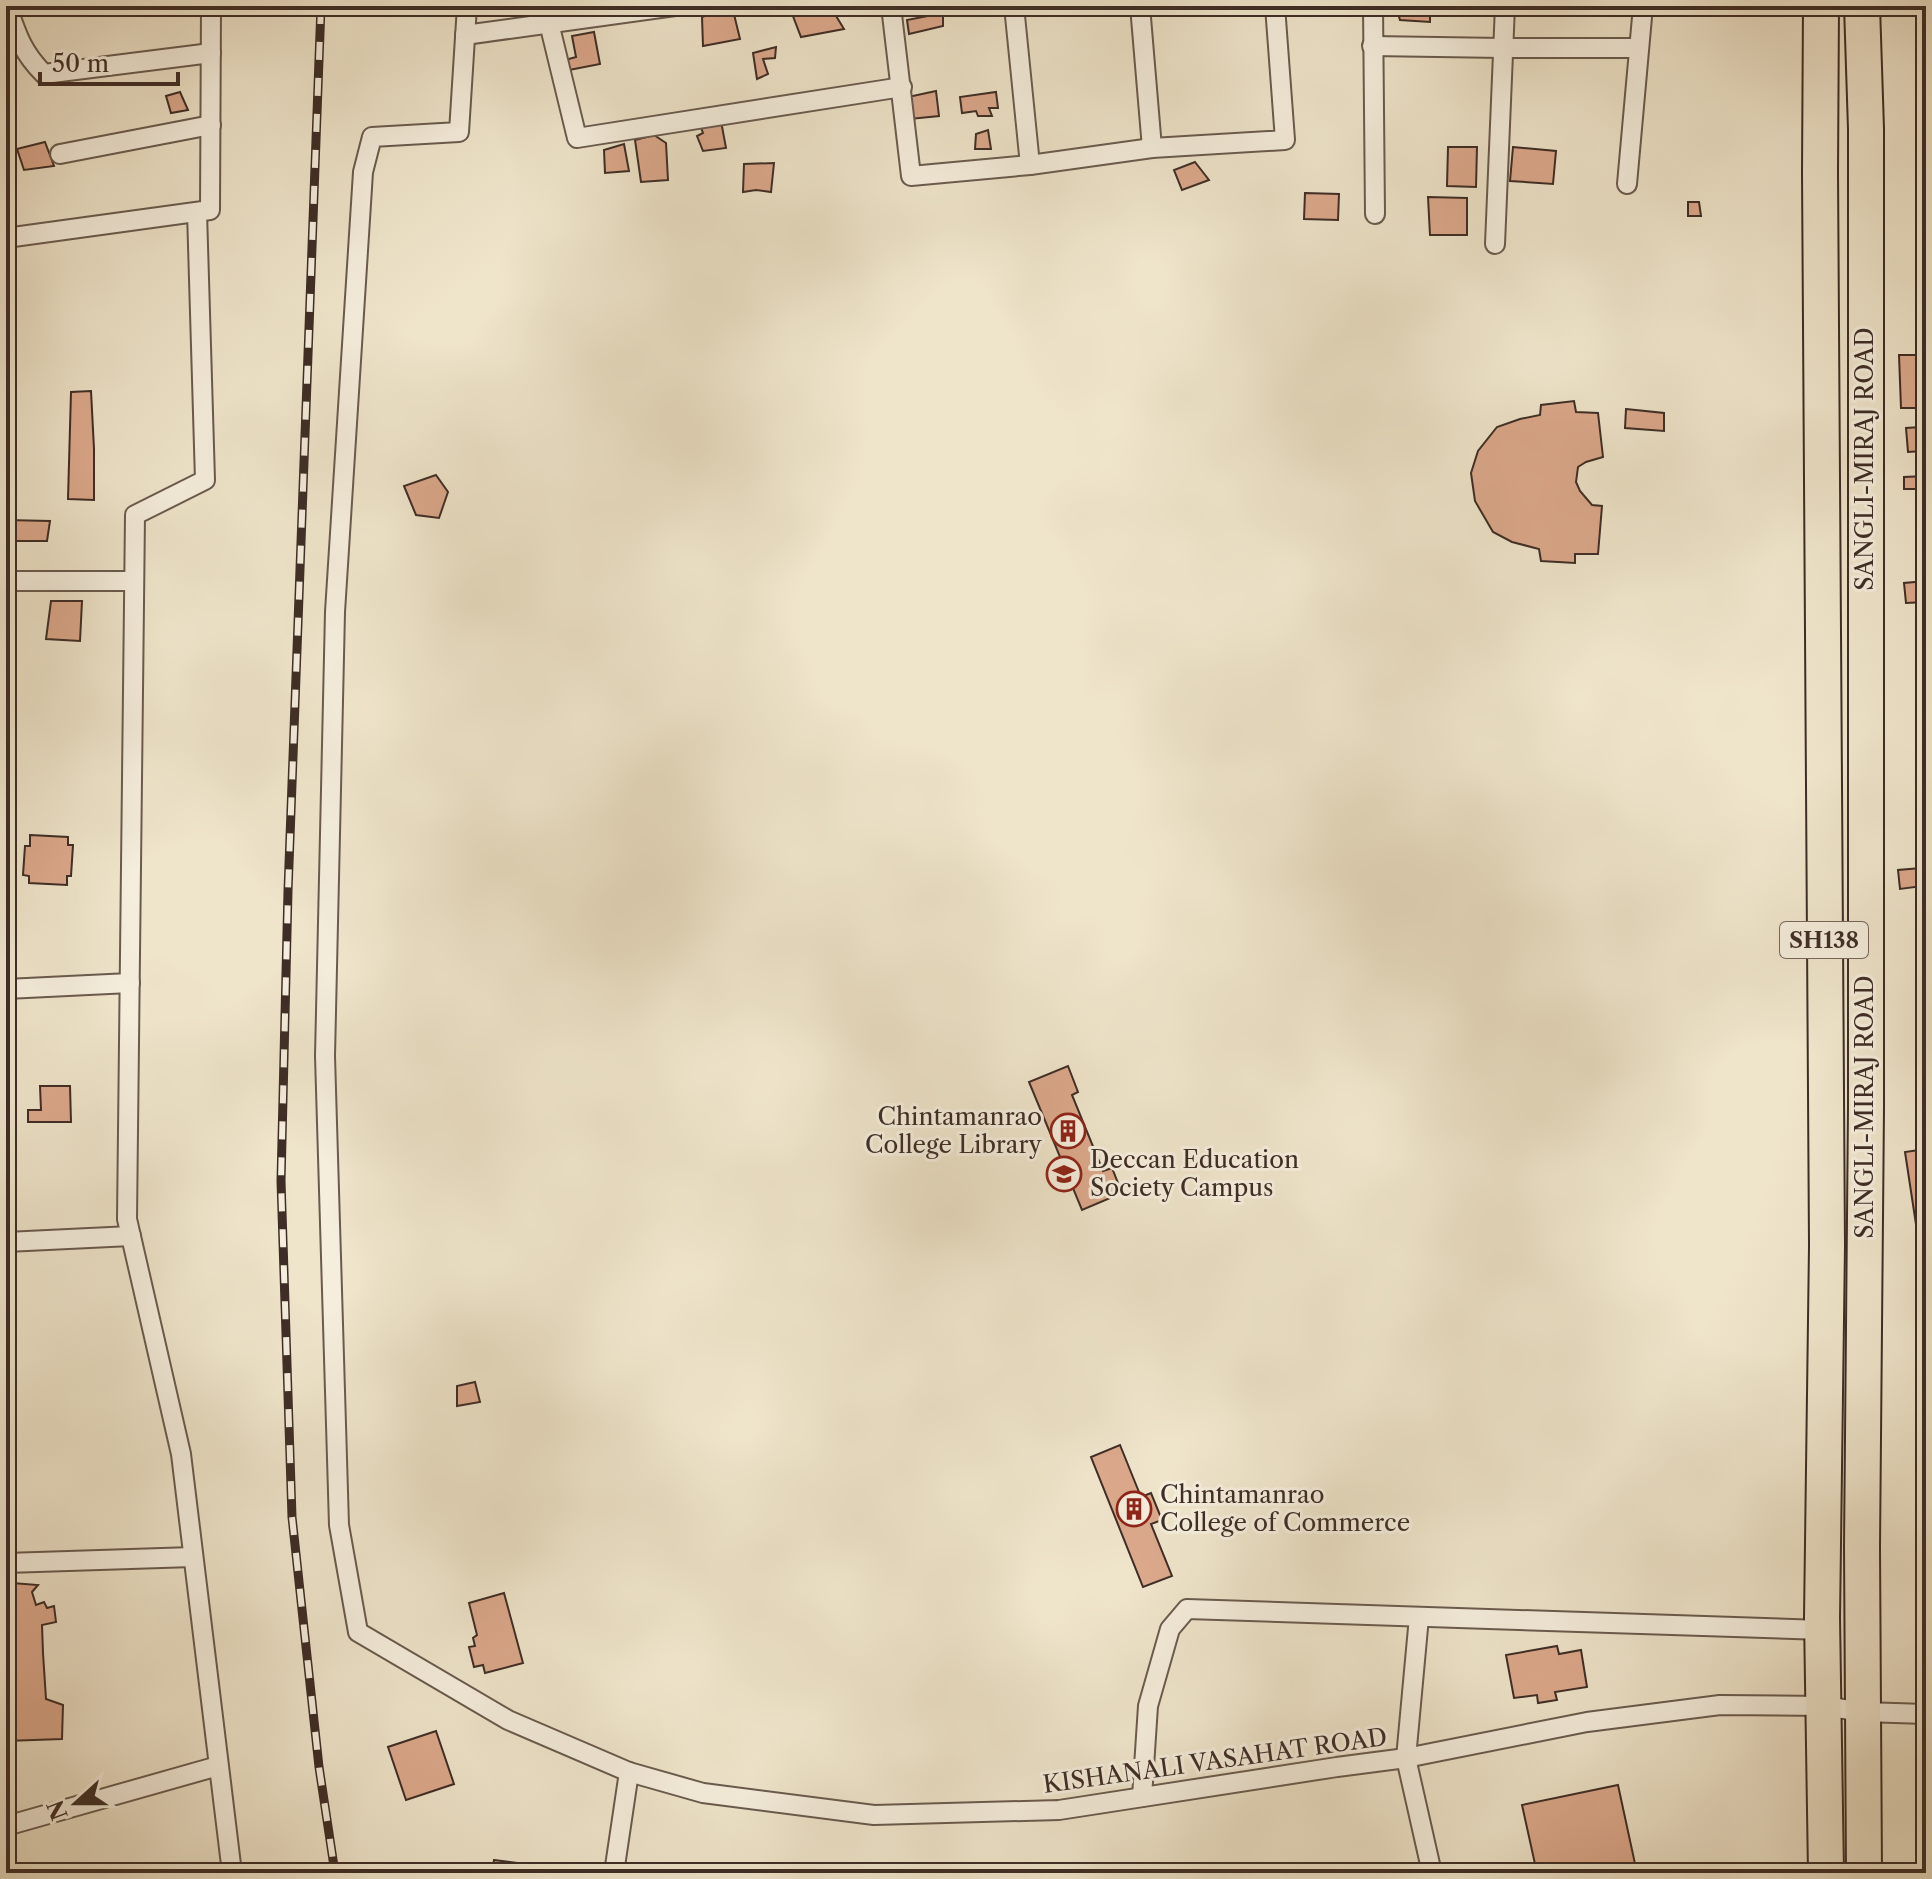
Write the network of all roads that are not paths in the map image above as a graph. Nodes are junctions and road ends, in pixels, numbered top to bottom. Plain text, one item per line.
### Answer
1 (7, 6) edge
2 (211, 6) edge
3 (467, 6) edge
4 (675, 6) edge
5 (891, 6) edge
6 (1014, 6) edge
7 (1140, 6) edge
8 (1275, 6) edge
9 (1373, 6) edge
10 (1505, 6) edge
11 (1643, 6) edge
12 (1821, 6) edge
13 (1862, 6) edge
14 (549, 23) junction
15 (465, 35) junction
16 (1372, 46) junction
17 (1503, 48) junction
18 (1639, 48) junction
19 (211, 53) junction
20 (902, 87) junction
21 (211, 125) junction
22 (1152, 148) junction
23 (60, 154) dead end
24 (1030, 165) junction
25 (1627, 184) dead end
26 (197, 212) junction
27 (1375, 214) dead end
28 (6, 238) edge
29 (1495, 244) dead end
30 (6, 581) edge
31 (134, 581) junction
32 (130, 983) junction
33 (6, 989) edge
34 (131, 1236) junction
35 (6, 1242) edge
36 (193, 1557) junction
37 (6, 1563) edge
38 (1419, 1617) junction
39 (1823, 1630) junction
40 (1824, 1706) junction
41 (1863, 1712) junction
42 (1926, 1714) edge
43 (1406, 1758) junction
44 (218, 1766) junction
45 (629, 1772) junction
46 (1142, 1797) junction
47 (6, 1826) edge
48 (232, 1873) edge
49 (614, 1873) edge
50 (1432, 1873) edge
51 (1826, 1873) edge
52 (1864, 1873) edge

1 - 19 street
2 - 19 street
3 - 15 street
4 - 14 street
5 - 20 street
6 - 24 street
7 - 22 street
8 - 22 street
9 - 16 street
10 - 17 street
11 - 18 street
12 - 39 highway, SANGLI-MIRAJ ROAD / SH138
13 - 41 highway, SANGLI-MIRAJ ROAD
14 - 15 street
14 - 20 street
15 - 45 street, KISHANALI VASAHAT ROAD
16 - 17 street
16 - 27 street
17 - 18 street
17 - 29 street
18 - 25 street
19 - 21 street
20 - 24 street
21 - 23 street
21 - 26 street
22 - 24 street
26 - 28 street
26 - 31 street
30 - 31 street
31 - 32 street
32 - 33 street
32 - 34 street
34 - 35 street
34 - 36 street
36 - 37 street
36 - 44 street
38 - 39 street
38 - 43 street
38 - 46 street
39 - 40 highway, SANGLI-MIRAJ ROAD / SH138
40 - 41 street, KISHANALI VASAHAT ROAD
40 - 43 street, KISHANALI VASAHAT ROAD
40 - 51 highway, SANGLI-MIRAJ ROAD / SH138
41 - 42 street, KISHANALI VASAHAT ROAD
41 - 52 highway, SANGLI-MIRAJ ROAD
43 - 46 street, KISHANALI VASAHAT ROAD
43 - 50 street
44 - 47 street
44 - 48 street
45 - 46 street, KISHANALI VASAHAT ROAD
45 - 49 street

